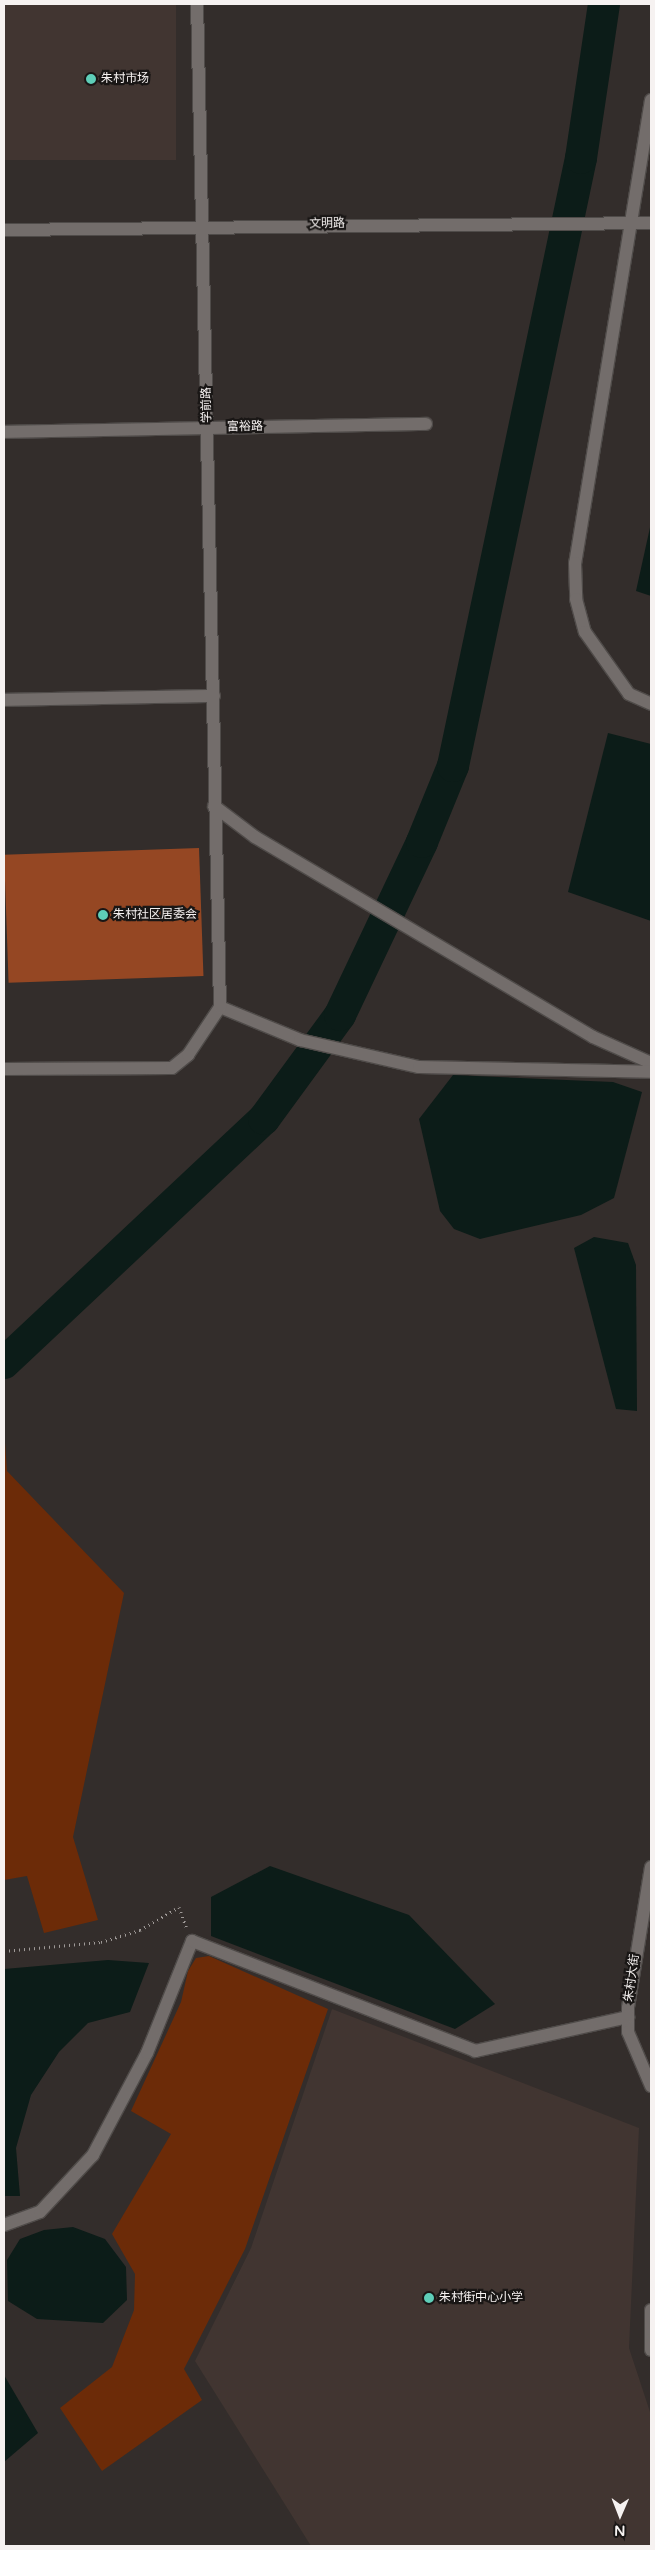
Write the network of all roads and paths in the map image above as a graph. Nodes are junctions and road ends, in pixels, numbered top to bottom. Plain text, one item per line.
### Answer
1 (197, 4) edge
2 (651, 100) edge
3 (633, 222) junction
4 (651, 222) edge
5 (204, 226) junction
6 (4, 230) edge
7 (426, 424) dead end
8 (208, 428) junction
9 (4, 432) edge
10 (214, 696) junction
11 (4, 700) edge
12 (651, 704) edge
13 (214, 806) junction
14 (220, 1007) junction
15 (651, 1063) edge
16 (4, 1069) edge
17 (651, 1072) edge
18 (651, 1867) edge
19 (192, 1941) junction
20 (4, 1951) edge
21 (628, 2017) junction
22 (651, 2086) edge
23 (4, 2225) edge
24 (651, 2310) edge
25 (651, 2350) edge

1 - 5 street, 学前路
2 - 3 street
3 - 4 street, 文明路
3 - 5 street, 文明路
3 - 12 street
5 - 6 street, 文明路
5 - 8 street, 学前路
7 - 8 street, 富裕路
8 - 9 street, 富裕路
8 - 10 street, 学前路
10 - 11 street
10 - 13 street, 学前路
13 - 14 street, 学前路
13 - 15 street
14 - 16 street
14 - 17 street
18 - 21 street, 朱村大街
19 - 20 path
19 - 21 street
19 - 23 street
21 - 22 street, 朱村大街
24 - 25 street

